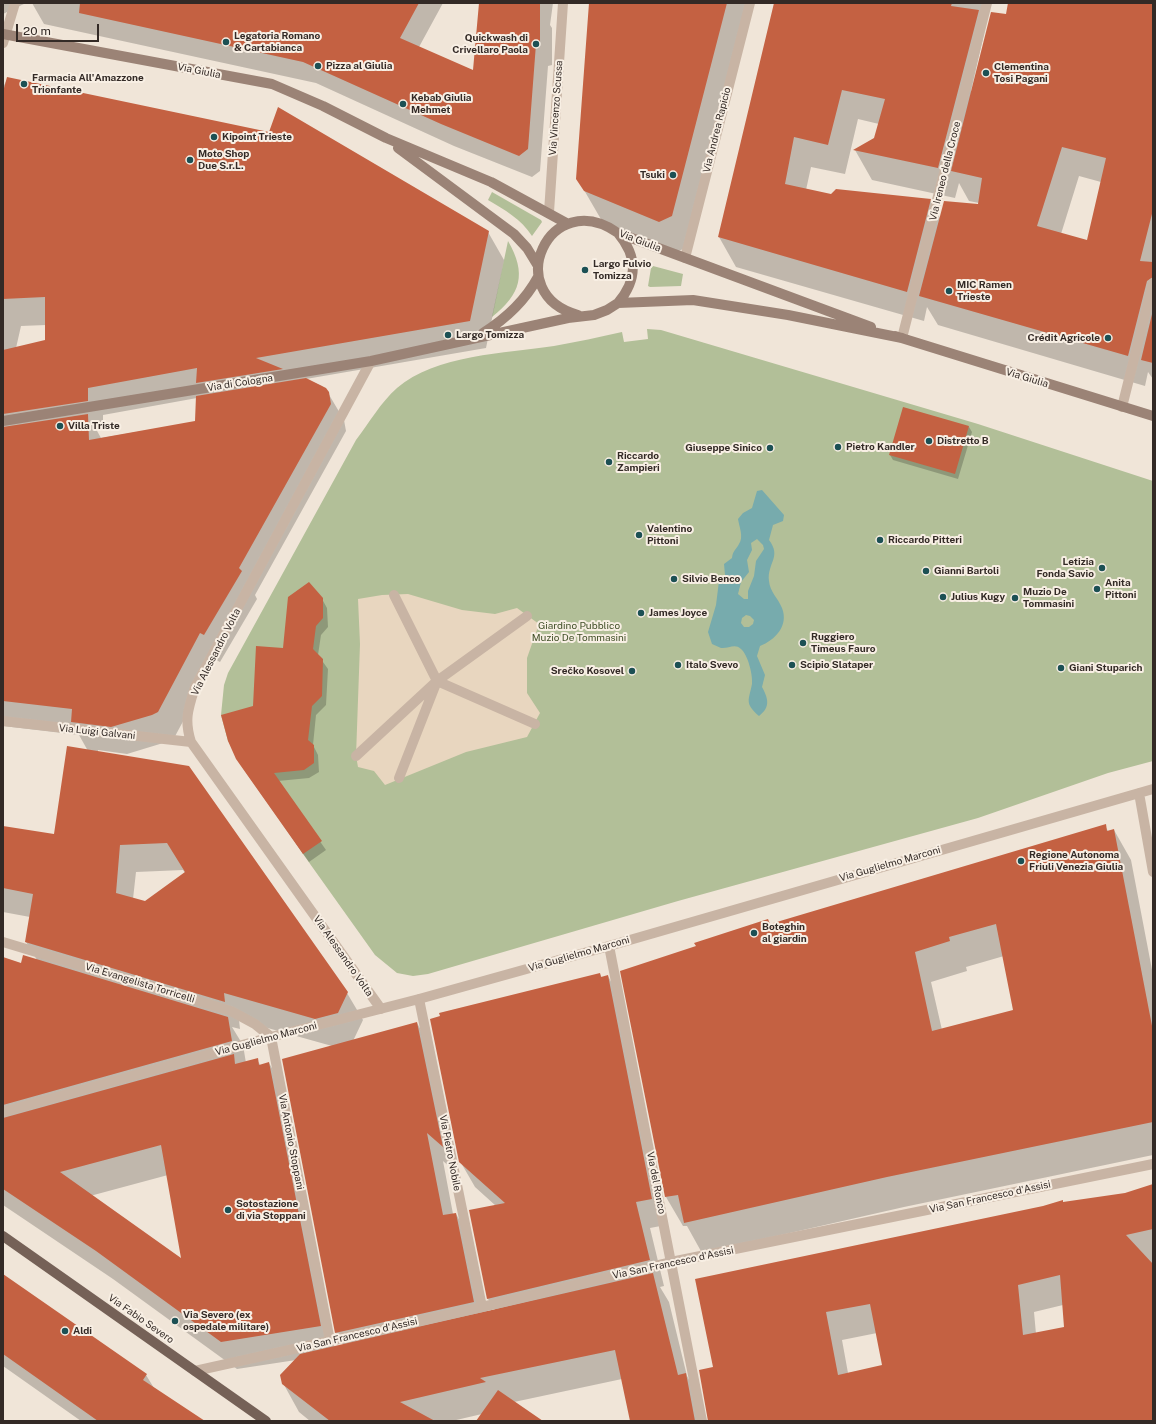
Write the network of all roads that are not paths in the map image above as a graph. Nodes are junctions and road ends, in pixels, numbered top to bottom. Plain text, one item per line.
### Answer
1 (15, 3) edge
2 (563, 3) edge
3 (750, 3) edge
4 (987, 3) edge
5 (4, 37) edge
6 (386, 138) junction
7 (549, 212) junction
8 (568, 224) junction
9 (618, 233) junction
10 (685, 258) junction
11 (538, 266) junction
12 (538, 277) junction
13 (1153, 283) edge
14 (618, 303) junction
15 (580, 315) junction
16 (477, 337) junction
17 (902, 338) junction
18 (371, 361) junction
19 (1122, 407) junction
20 (1153, 416) edge
21 (3, 421) edge
22 (394, 594) dead end
23 (527, 616) dead end
24 (437, 681) junction
25 (3, 721) edge
26 (535, 724) dead end
27 (191, 742) junction
28 (356, 756) dead end
29 (399, 778) dead end
30 (1153, 789) edge
31 (1139, 793) junction
32 (1153, 872) edge
33 (3, 942) edge
34 (609, 946) junction
35 (419, 999) junction
36 (380, 1009) junction
37 (271, 1037) junction
38 (3, 1112) edge
39 (1153, 1164) edge
40 (3, 1236) edge
41 (671, 1262) junction
42 (482, 1307) junction
43 (330, 1341) junction
44 (195, 1371) junction
45 (266, 1421) edge
46 (702, 1421) edge

1 - 5 street
2 - 7 street, Via Vincenzo Scussa
3 - 10 street, Via Andrea Rapicio
4 - 17 street, Via Ireneo della Croce
5 - 6 main road, Via Giulia
6 - 7 main road, Via Giulia
6 - 11 main road, Via Giulia
7 - 8 main road, Via Giulia
8 - 9 main road, Via Giulia
8 - 11 main road
9 - 10 main road, Via Giulia
9 - 14 main road
10 - 17 main road, Via Giulia
11 - 12 main road
12 - 15 main road
12 - 16 main road, Via di Cologna
13 - 19 street
14 - 15 main road, Via Giulia
14 - 17 main road, Via Giulia
15 - 16 main road, Via di Cologna
16 - 18 main road, Via di Cologna
17 - 19 main road, Via Giulia
18 - 21 main road, Via di Cologna
18 - 27 street, Via Alessandro Volta
19 - 20 main road, Via Giulia
22 - 24 street
23 - 24 street
24 - 26 street
24 - 28 street
24 - 29 street
25 - 27 street, Via Luigi Galvani
27 - 36 street, Via Alessandro Volta
30 - 31 street, Via Guglielmo Marconi
31 - 32 street
31 - 34 street, Via Guglielmo Marconi
33 - 37 street, Via Evangelista Torricelli
34 - 35 street, Via Guglielmo Marconi
34 - 41 street, Via del Ronco
35 - 36 street, Via Guglielmo Marconi
35 - 42 street, Via Pietro Nobile
36 - 37 street, Via Guglielmo Marconi
37 - 38 street, Via Guglielmo Marconi
37 - 43 street, Via Antonio Stoppani
39 - 41 street, Via San Francesco d'Assisi
40 - 44 main road, Via Fabio Severo
41 - 42 street, Via San Francesco d'Assisi
41 - 46 street, Via del Ronco
42 - 43 street, Via San Francesco d'Assisi
43 - 44 street, Via San Francesco d'Assisi
44 - 45 main road, Via Fabio Severo

